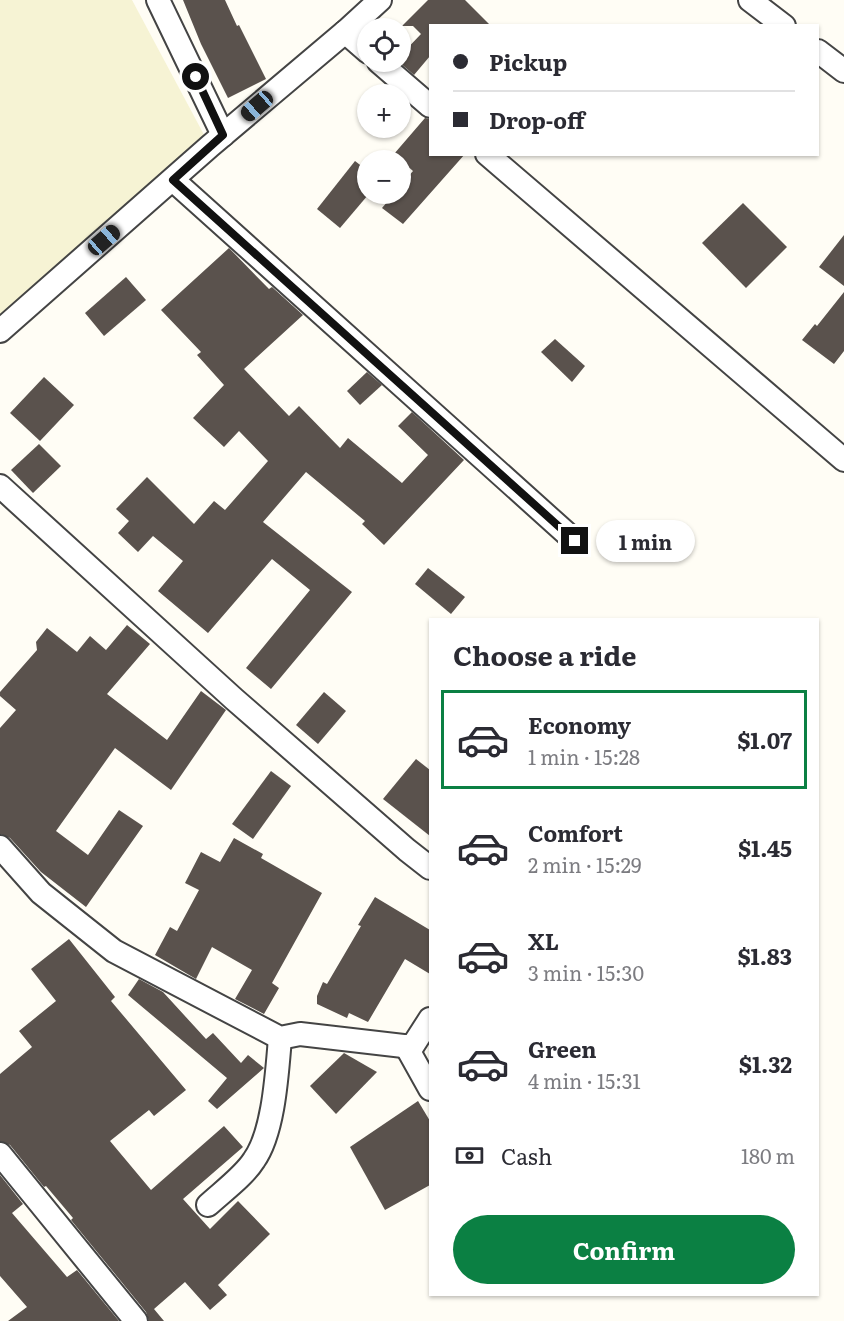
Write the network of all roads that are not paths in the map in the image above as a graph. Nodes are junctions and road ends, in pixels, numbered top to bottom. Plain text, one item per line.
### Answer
1 (158, 0) edge
2 (380, 0) edge
3 (750, 0) edge
4 (781, 24) edge
5 (345, 32) junction
6 (357, 42) edge
7 (819, 52) edge
8 (844, 71) edge
9 (391, 72) edge
10 (429, 105) edge
11 (223, 135) junction
12 (490, 156) edge
13 (173, 180) junction
14 (0, 331) edge
15 (844, 460) edge
16 (0, 486) edge
17 (575, 541) dead end
18 (0, 847) edge
19 (429, 867) edge
20 (429, 1021) edge
21 (280, 1038) junction
22 (406, 1046) junction
23 (429, 1087) edge
24 (0, 1154) edge
25 (208, 1205) dead end
26 (136, 1321) edge

1 - 11 street
2 - 5 street
3 - 4 street
5 - 6 street
5 - 11 street
7 - 8 street
9 - 10 street
11 - 13 street
12 - 15 street
13 - 14 street
13 - 17 street
16 - 19 street
18 - 21 street
20 - 22 street
21 - 22 street
21 - 25 street
22 - 23 street
24 - 26 street

